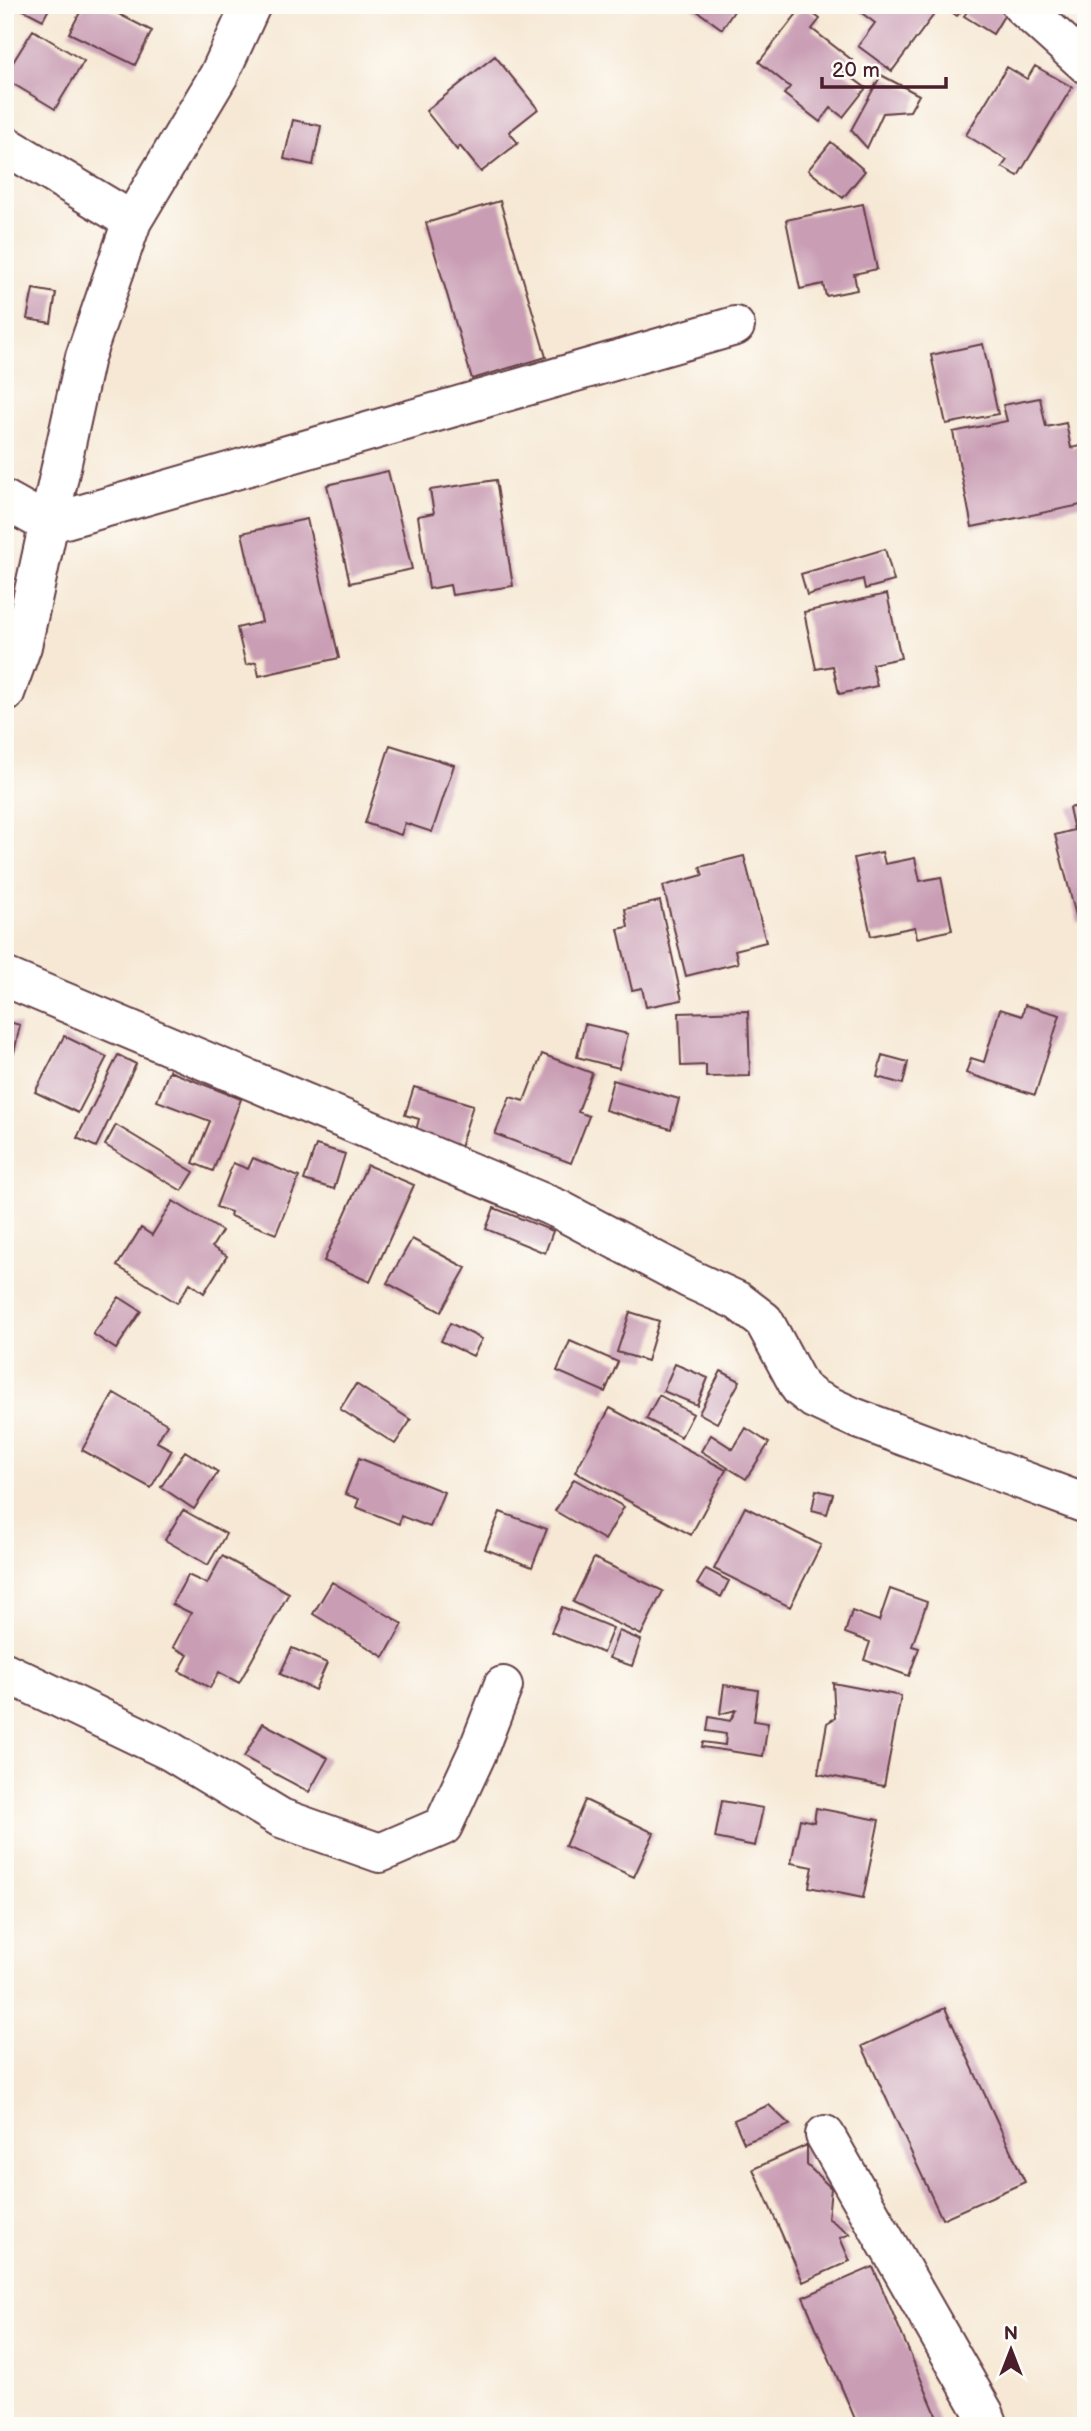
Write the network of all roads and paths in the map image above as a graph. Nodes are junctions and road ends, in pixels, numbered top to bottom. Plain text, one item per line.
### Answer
1 (251, 5) edge
2 (1021, 5) edge
3 (1086, 64) edge
4 (5, 145) edge
5 (132, 221) junction
6 (735, 326) dead end
7 (5, 500) edge
8 (48, 524) junction
9 (5, 693) edge
10 (5, 977) edge
11 (1086, 1504) edge
12 (5, 1672) edge
13 (503, 1686) dead end
14 (825, 2135) dead end
15 (989, 2426) edge

1 - 5 street
2 - 3 street
4 - 5 street
5 - 8 street
6 - 8 street
7 - 8 street
8 - 9 street
10 - 11 street
12 - 13 street
14 - 15 street

